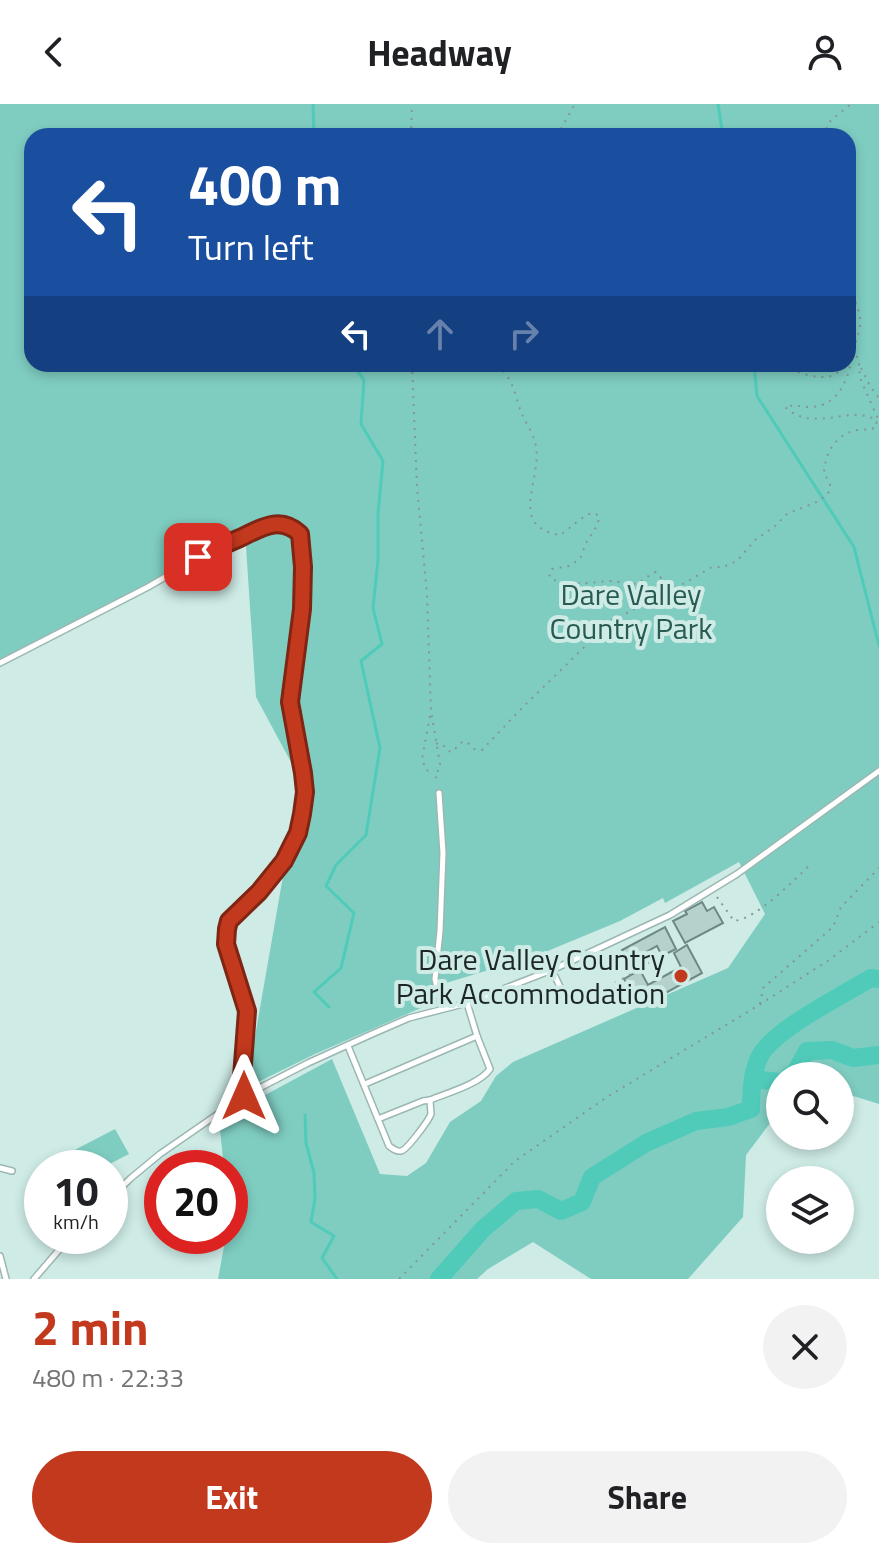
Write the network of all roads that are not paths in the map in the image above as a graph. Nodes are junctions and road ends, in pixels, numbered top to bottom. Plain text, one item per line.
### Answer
1 (0, 663) edge
2 (879, 771) edge
3 (439, 793) road end
4 (552, 970) junction
5 (563, 993) dead end
6 (467, 1003) junction
7 (442, 1009) junction
8 (477, 1036) junction
9 (348, 1046) junction
10 (365, 1084) junction
11 (244, 1096) junction
12 (430, 1100) junction
13 (378, 1119) junction
14 (0, 1168) edge
15 (12, 1171) dead end
16 (128, 1181) edge
17 (56, 1254) edge
18 (0, 1256) edge
19 (6, 1279) edge
20 (34, 1279) edge

1 - 11 lane
2 - 4 lane
3 - 7 lane
4 - 5 lane
4 - 6 lane
6 - 7 lane
6 - 8 lane
7 - 9 lane
8 - 10 lane
8 - 12 lane
9 - 10 lane
9 - 11 lane
10 - 13 lane
11 - 16 lane
12 - 13 lane
12 - 13 lane
14 - 15 lane
17 - 20 lane
18 - 19 lane

